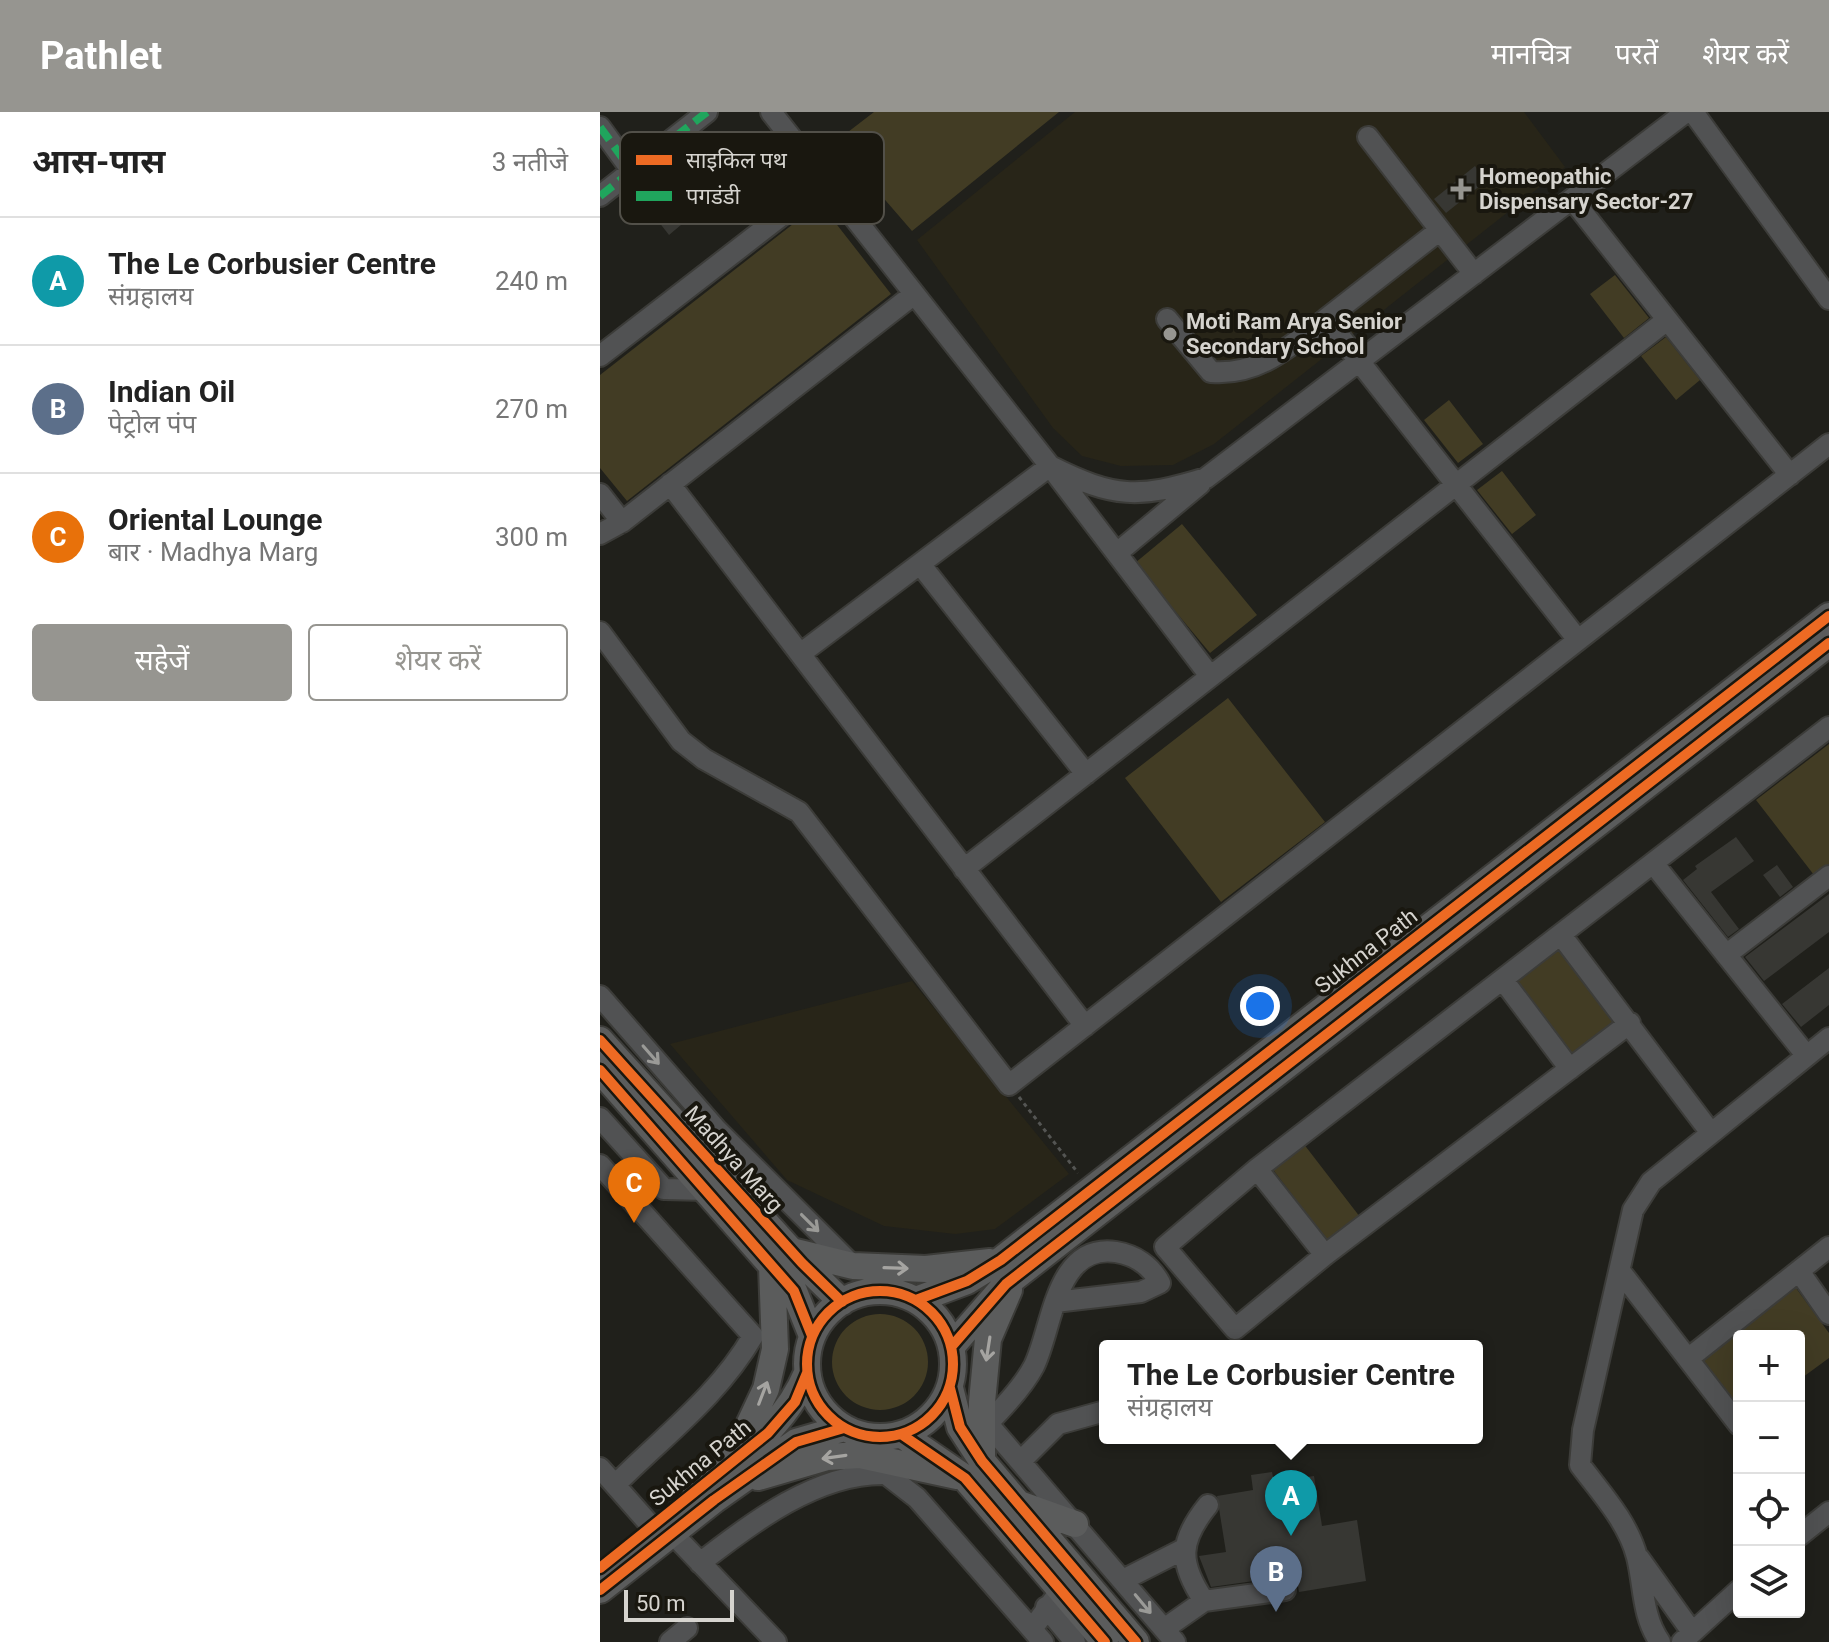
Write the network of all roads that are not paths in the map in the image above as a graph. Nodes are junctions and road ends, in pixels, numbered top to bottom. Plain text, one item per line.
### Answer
1 (707, 112) edge
2 (771, 112) edge
3 (1686, 112) edge
4 (1693, 112) edge
5 (600, 127) edge
6 (682, 132) edge
7 (786, 132) edge
8 (1368, 137) dead end
9 (620, 154) edge
10 (620, 180) edge
11 (600, 196) edge
12 (1572, 199) junction
13 (771, 224) edge
14 (858, 224) edge
15 (1440, 230) junction
16 (1474, 274) junction
17 (913, 295) junction
18 (1829, 299) edge
19 (1167, 319) dead end
20 (1326, 319) junction
21 (1667, 320) junction
22 (600, 356) edge
23 (1360, 361) junction
24 (1829, 444) edge
25 (1050, 466) junction
26 (1790, 475) junction
27 (1206, 478) junction
28 (670, 484) junction
29 (1456, 484) junction
30 (600, 494) edge
31 (622, 522) junction
32 (600, 534) edge
33 (1117, 553) junction
34 (920, 564) junction
35 (1829, 616) edge
36 (600, 632) edge
37 (1578, 640) junction
38 (1829, 643) edge
39 (800, 654) junction
40 (1210, 676) junction
41 (1829, 727) edge
42 (1086, 774) junction
43 (1653, 863) junction
44 (964, 869) junction
45 (1829, 876) edge
46 (1561, 935) junction
47 (1726, 955) junction
48 (1503, 980) junction
49 (600, 996) edge
50 (1630, 1023) junction
51 (1085, 1026) junction
52 (600, 1040) edge
53 (1820, 1050) edge
54 (1570, 1069) junction
55 (600, 1070) edge
56 (600, 1118) edge
57 (716, 1129) junction
58 (1711, 1133) junction
59 (600, 1165) edge
60 (1257, 1169) junction
61 (714, 1182) junction
62 (664, 1189) junction
63 (625, 1192) junction
64 (1829, 1247) edge
65 (1325, 1255) junction
66 (782, 1258) junction
67 (853, 1266) junction
68 (1008, 1268) junction
69 (1620, 1271) junction
70 (1799, 1271) junction
71 (916, 1300) junction
72 (842, 1302) junction
73 (1055, 1302) dead end
74 (1829, 1314) edge
75 (812, 1336) junction
76 (952, 1346) junction
77 (1689, 1358) junction
78 (807, 1373) junction
79 (950, 1388) junction
80 (1099, 1413) edge
81 (1733, 1417) edge
82 (984, 1420) junction
83 (844, 1428) junction
84 (901, 1434) junction
85 (1021, 1461) junction
86 (600, 1468) edge
87 (974, 1469) junction
88 (734, 1474) junction
89 (615, 1485) junction
90 (1019, 1504) junction
91 (1208, 1505) dead end
92 (1829, 1512) edge
93 (1075, 1524) junction
94 (1805, 1525) edge
95 (662, 1530) junction
96 (1184, 1549) junction
97 (1637, 1555) junction
98 (700, 1563) junction
99 (600, 1568) edge
100 (1123, 1580) junction
101 (600, 1590) edge
102 (1285, 1590) dead end
103 (1733, 1595) edge
104 (1053, 1599) junction
105 (1204, 1601) junction
106 (687, 1628) dead end
107 (1037, 1635) edge
108 (1170, 1636) edge
109 (1687, 1637) edge
110 (670, 1642) edge
111 (776, 1642) edge
112 (1075, 1642) edge
113 (1105, 1642) edge
114 (1136, 1642) edge
115 (1660, 1642) edge

1 - 6 street
2 - 7 street
3 - 12 street
4 - 18 street
5 - 9 street
8 - 15 street
10 - 11 street
12 - 16 street
12 - 21 street
13 - 22 street
14 - 17 street
15 - 16 street
15 - 20 street
16 - 23 street
17 - 25 street
17 - 28 street
19 - 20 street
20 - 23 street
21 - 26 street
21 - 29 street
23 - 27 street
23 - 29 street
24 - 26 street
25 - 27 street
25 - 33 street
25 - 34 street
26 - 37 street
27 - 33 street
28 - 31 street
28 - 39 street
29 - 37 street
29 - 40 street
30 - 31 street
31 - 32 street
33 - 40 street
34 - 39 street
34 - 42 street
35 - 68 main road, Sukhna Path
36 - 51 street
37 - 51 street
38 - 68 main road, Sukhna Path
39 - 44 street
40 - 42 street
41 - 43 street
42 - 44 street
43 - 46 street
43 - 47 street
44 - 51 street
45 - 47 street
46 - 48 street
46 - 50 street
47 - 53 street
48 - 54 street
48 - 60 street
49 -> 57 street
50 - 54 street
50 - 58 street
52 - 61 main road, Madhya Marg
53 - 58 street
54 - 65 street
55 - 61 main road, Madhya Marg
56 - 62 street
57 - 61 street
57 -> 67 street
58 - 69 street
59 - 63 street
60 - 65 street
60 - 65 street
61 - 62 street
61 - 66 main road, Madhya Marg
62 - 63 street
63 - 89 street
64 - 70 street
66 - 67 main road
66 - 72 main road, Madhya Marg
66 - 75 main road, Madhya Marg
88 -> 66 main road
67 -> 68 main road
68 - 71 main road, Sukhna Path
68 - 76 main road, Sukhna Path
68 -> 82 main road
69 - 77 street
69 - 97 street
70 - 74 street
70 - 77 street
71 - 72 main road
71 - 76 main road
72 - 75 main road
73 - 82 street
75 - 78 main road
76 - 79 main road
77 - 81 street
78 - 83 main road
78 - 88 main road, Sukhna Path
79 - 84 main road
79 - 87 main road
80 - 85 street
82 - 85 street
82 - 87 main road
83 - 84 main road
83 - 88 main road, Sukhna Path
84 - 87 main road
85 - 93 street
86 - 89 street
87 -> 88 main road
87 - 90 main road
87 - 104 main road
88 - 95 main road, Sukhna Path
89 - 95 street
90 - 93 main road
90 - 114 main road
91 - 96 street
92 - 94 street
93 - 100 street
95 - 98 street
95 - 99 main road, Sukhna Path
95 - 101 main road, Sukhna Path
96 - 100 street
96 - 105 street
97 - 109 street
97 - 115 street
98 - 107 street
98 - 111 street
100 -> 108 street
102 - 105 street
103 - 109 street
104 - 107 street
104 - 112 street
104 - 113 main road
105 - 108 street
106 - 110 street

